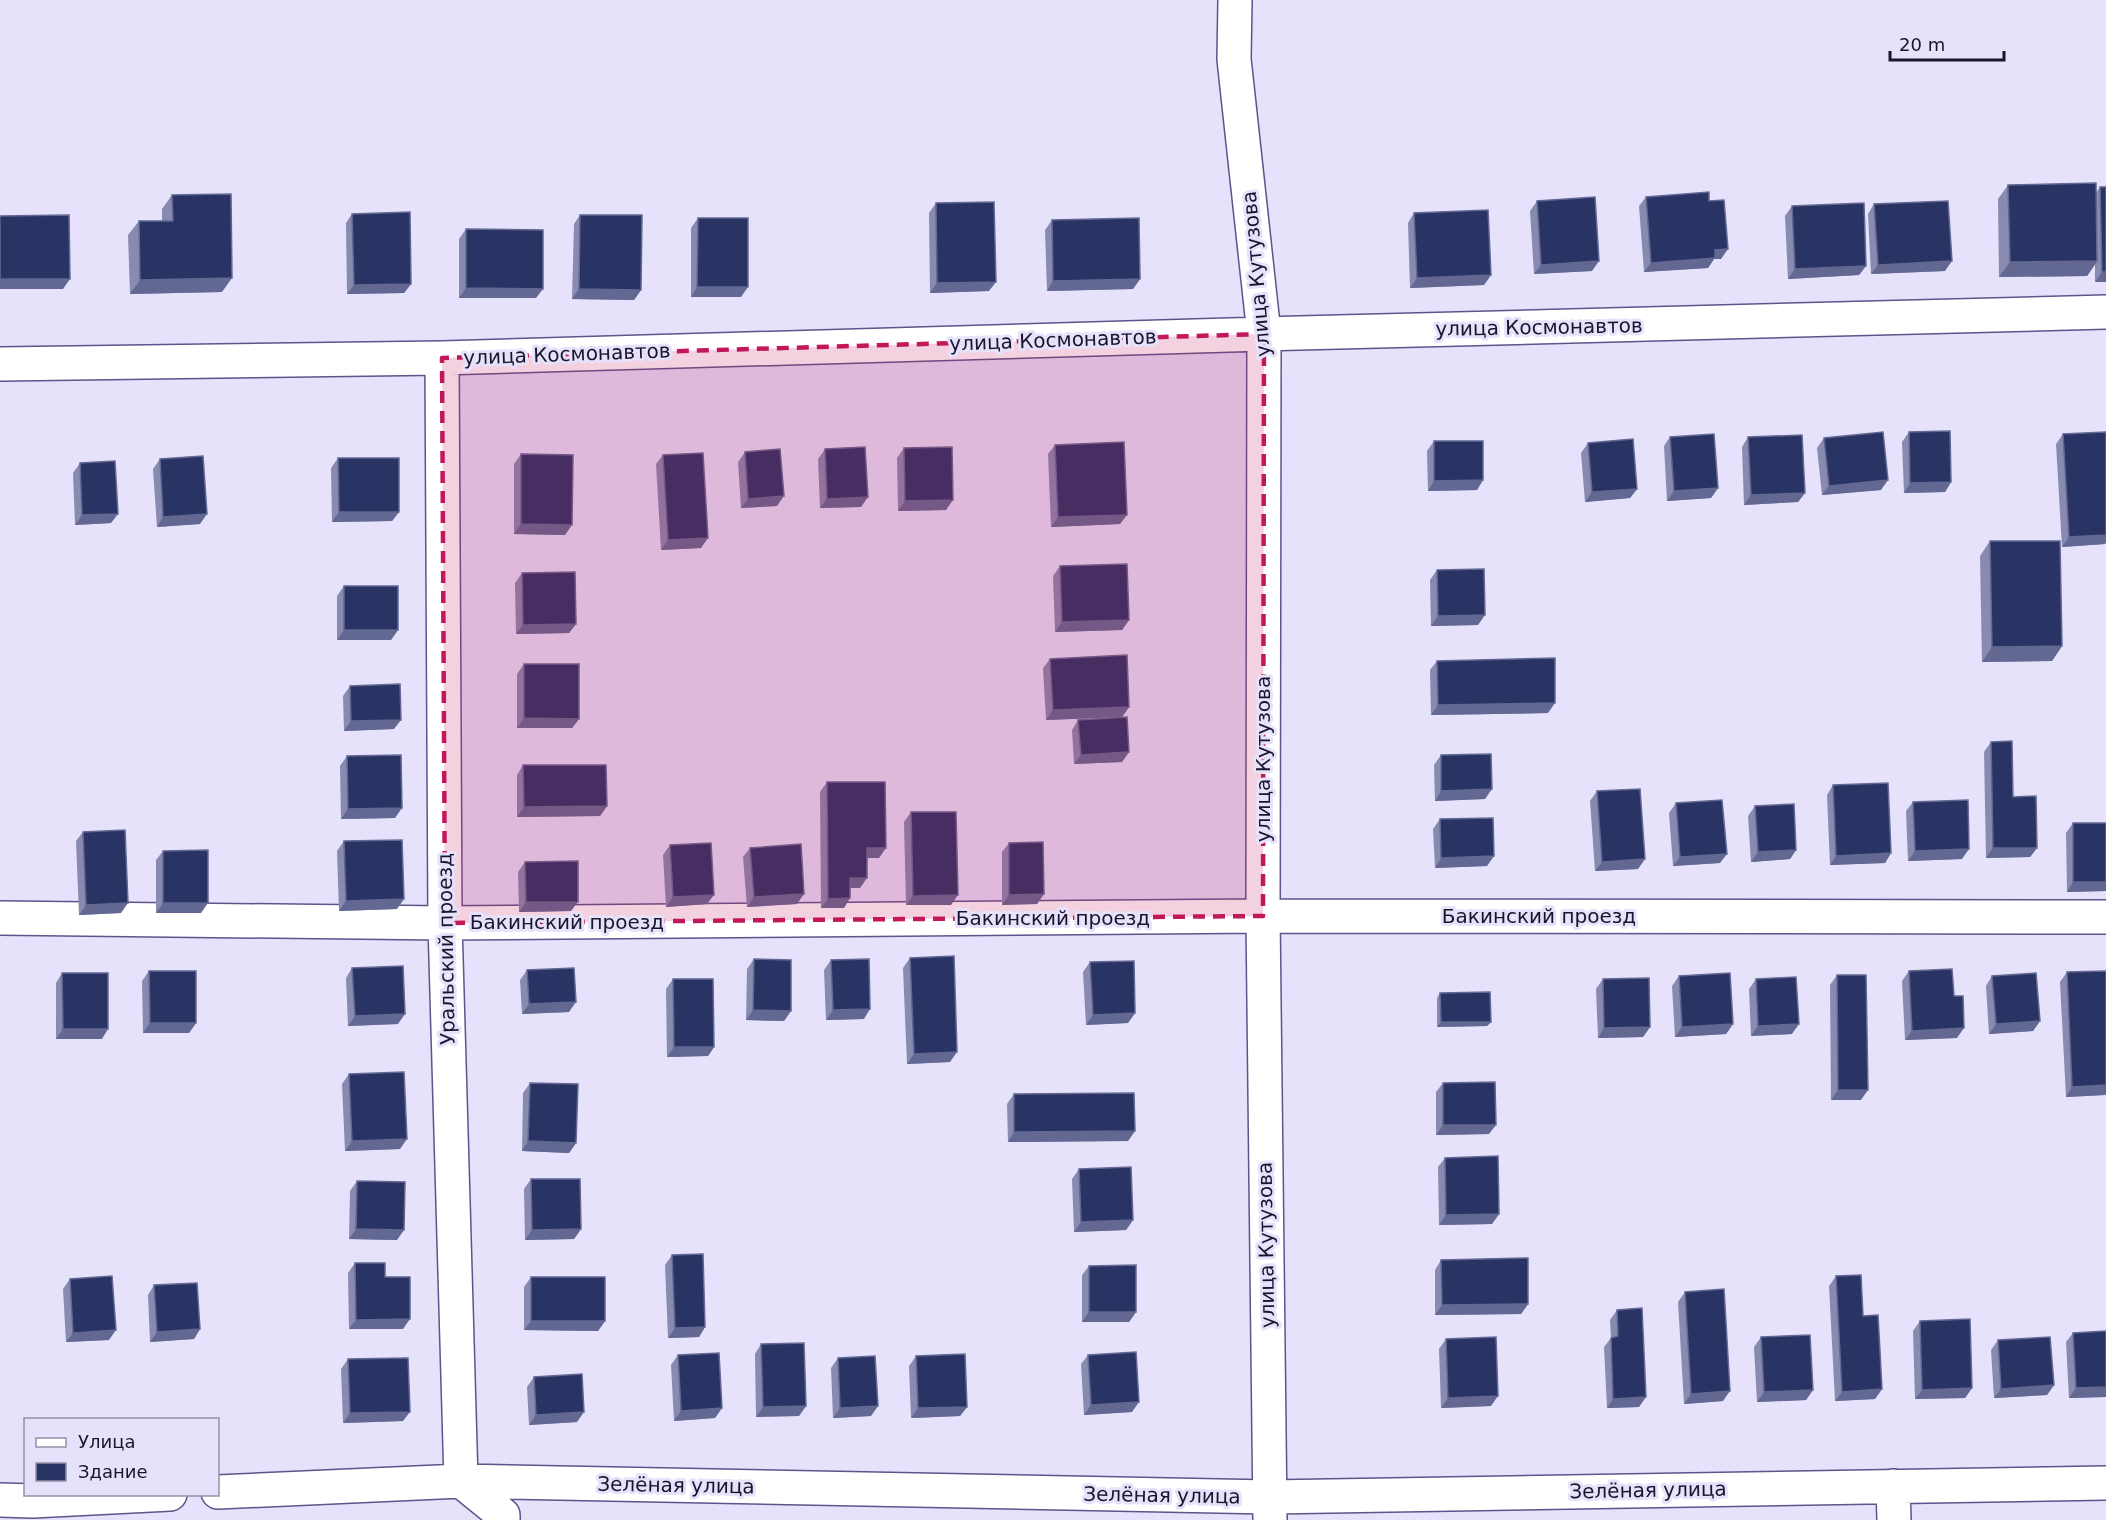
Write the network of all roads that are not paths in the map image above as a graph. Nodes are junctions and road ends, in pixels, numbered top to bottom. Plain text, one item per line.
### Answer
1 (1235, 0) edge
2 (2106, 312) edge
3 (1264, 334) junction
4 (442, 358) junction
5 (0, 364) edge
6 (1263, 916) junction
7 (2106, 917) edge
8 (0, 918) edge
9 (445, 923) junction
10 (461, 1481) junction
11 (2106, 1483) edge
12 (1893, 1486) junction
13 (219, 1492) edge
14 (153, 1496) edge
15 (0, 1500) edge
16 (1270, 1509) edge
17 (33, 1510) edge
18 (503, 1520) edge
19 (1894, 1520) edge

1 - 3 street, улица Кутузова
2 - 3 street, улица Космонавтов
3 - 4 street, улица Космонавтов
3 - 6 street, улица Кутузова
4 - 5 street, улица Космонавтов
4 - 9 street, Уральский проезд
6 - 7 street, Бакинский проезд
6 - 9 street, Бакинский проезд
6 - 16 street, улица Кутузова
8 - 9 street, Бакинский проезд
9 - 10 street, Уральский проезд
10 - 13 street, Зелёная улица
10 - 16 street, Зелёная улица
10 - 18 street
11 - 12 street, Зелёная улица
12 - 16 street, Зелёная улица
12 - 19 street
14 - 17 street
15 - 17 street

